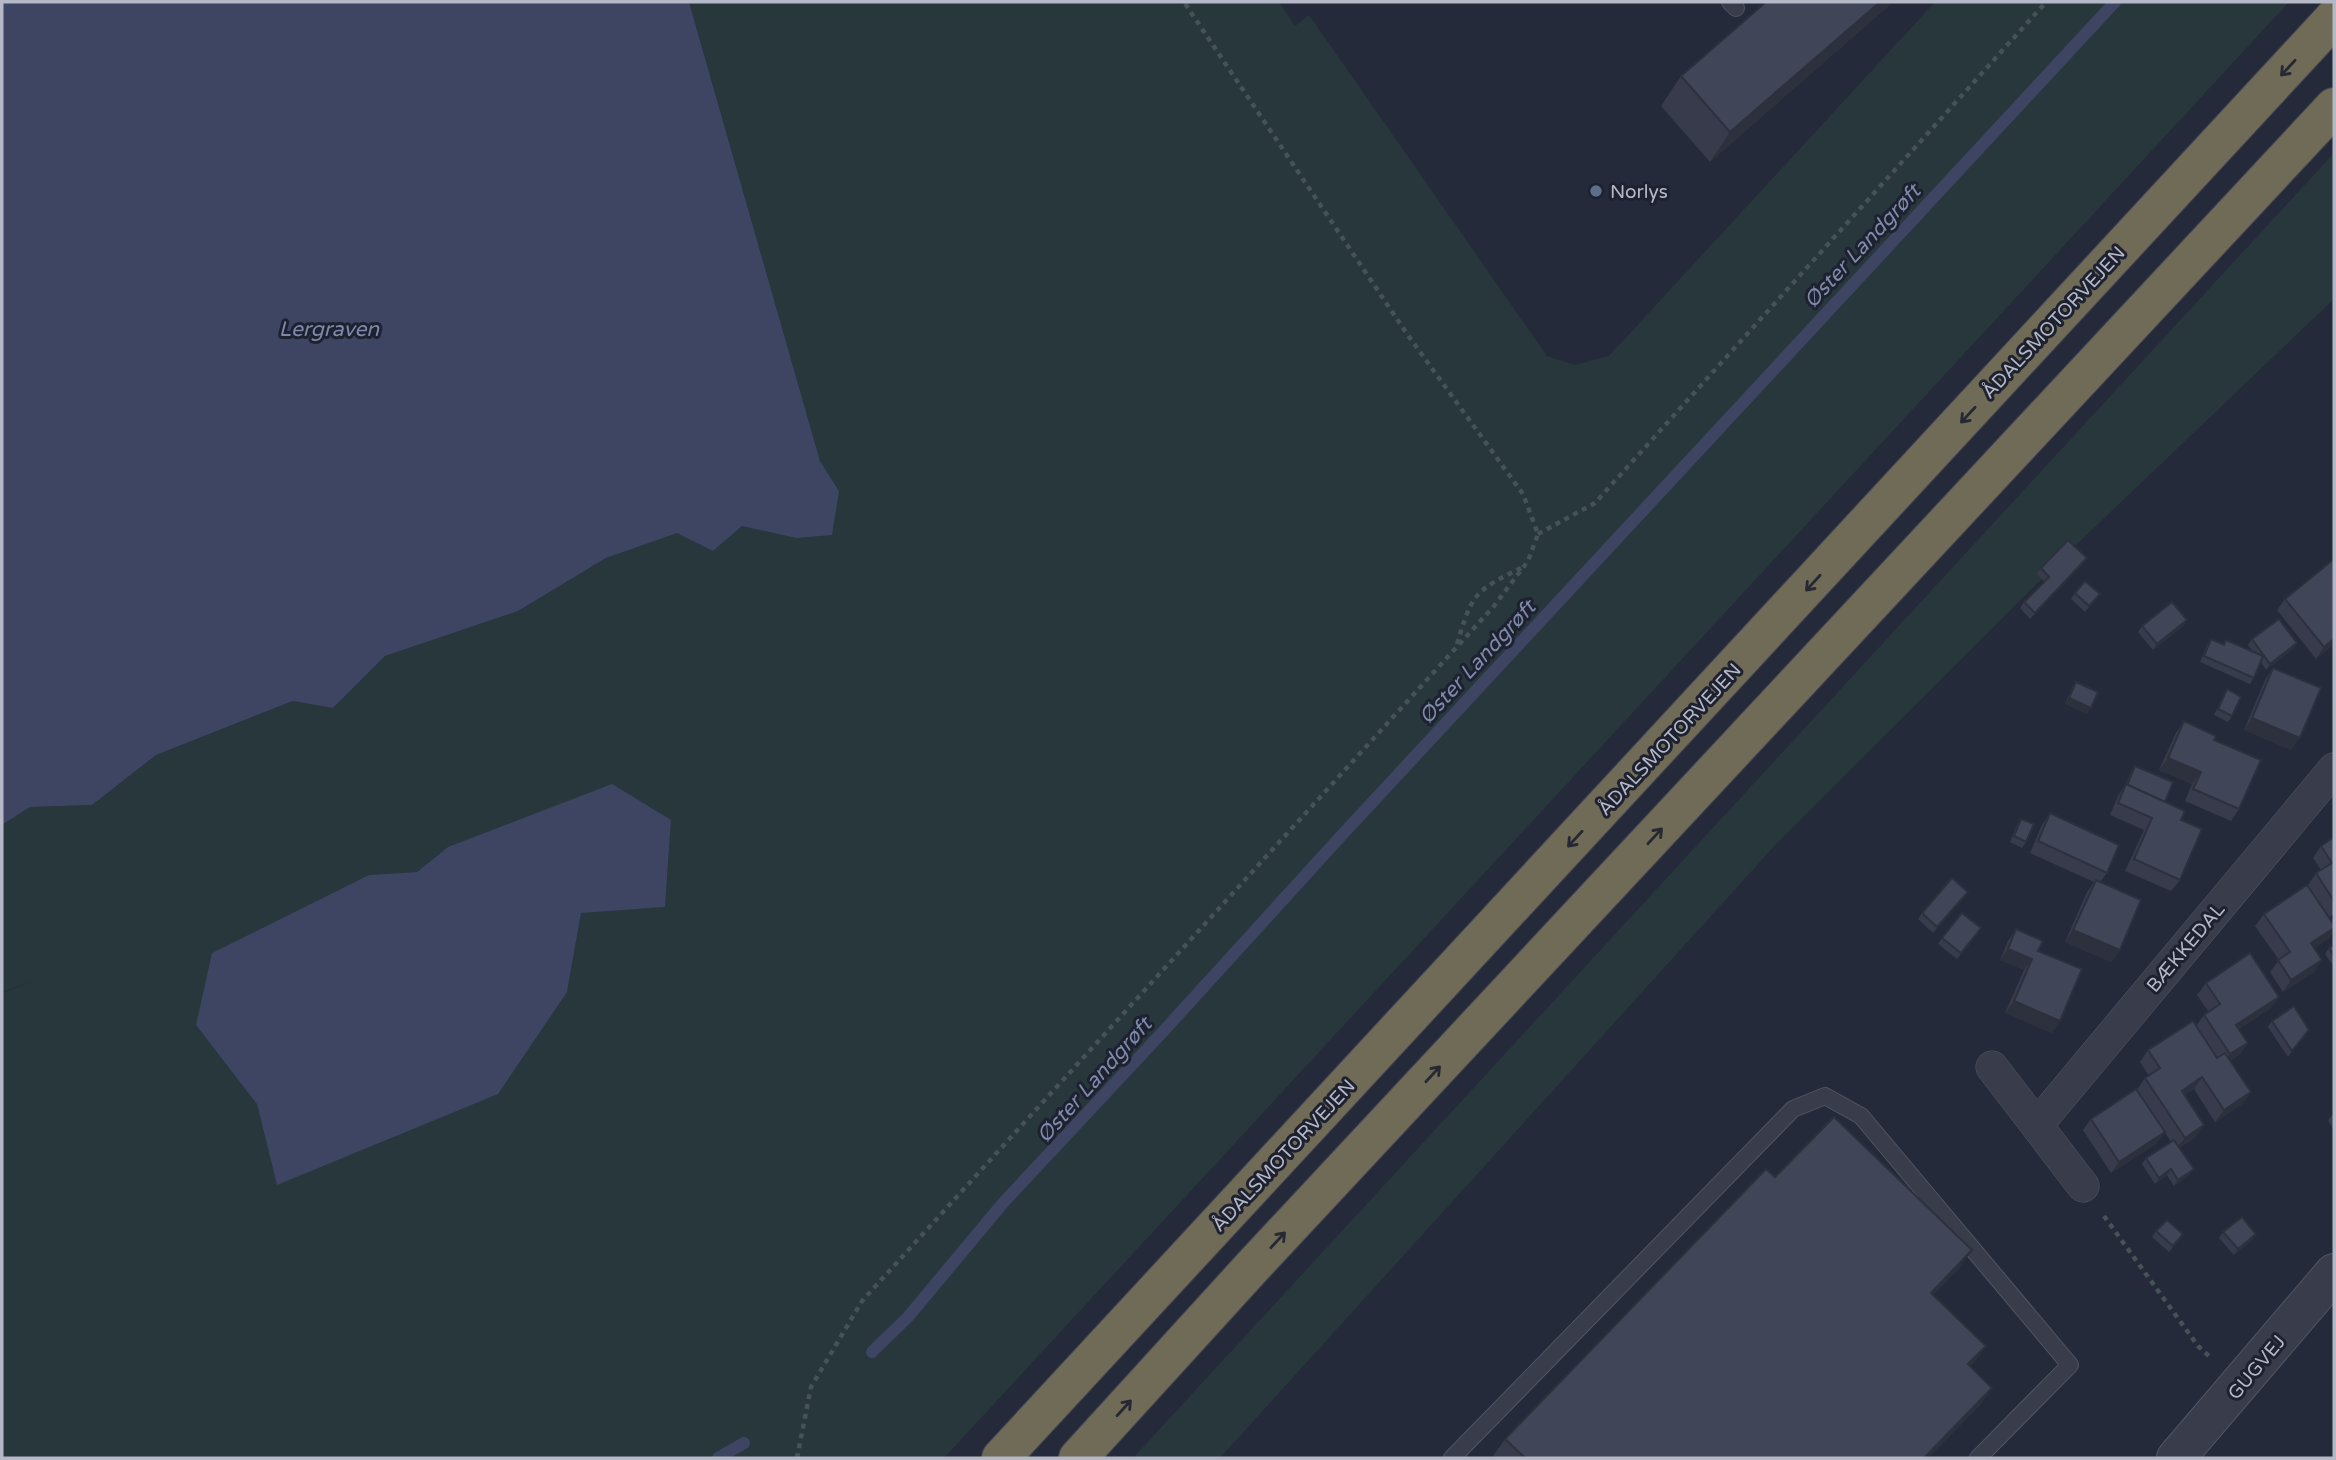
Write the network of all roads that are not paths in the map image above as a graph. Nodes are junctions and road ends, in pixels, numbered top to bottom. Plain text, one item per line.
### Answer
1 (2334, 18) edge
2 (2334, 107) edge
3 (2334, 769) edge
4 (1992, 1067) dead end
5 (2037, 1125) junction
6 (2083, 1186) road end
7 (2334, 1273) edge
8 (1001, 1458) edge
9 (1078, 1458) edge
10 (1452, 1458) edge
11 (1978, 1458) edge
12 (2176, 1458) edge

1 -> 8 highway, ÅDALSMOTORVEJEN
9 -> 2 highway
3 - 5 street, BÆKKEDAL
4 - 5 street
5 - 6 street
7 - 12 street, GUGVEJ
10 - 11 lane

